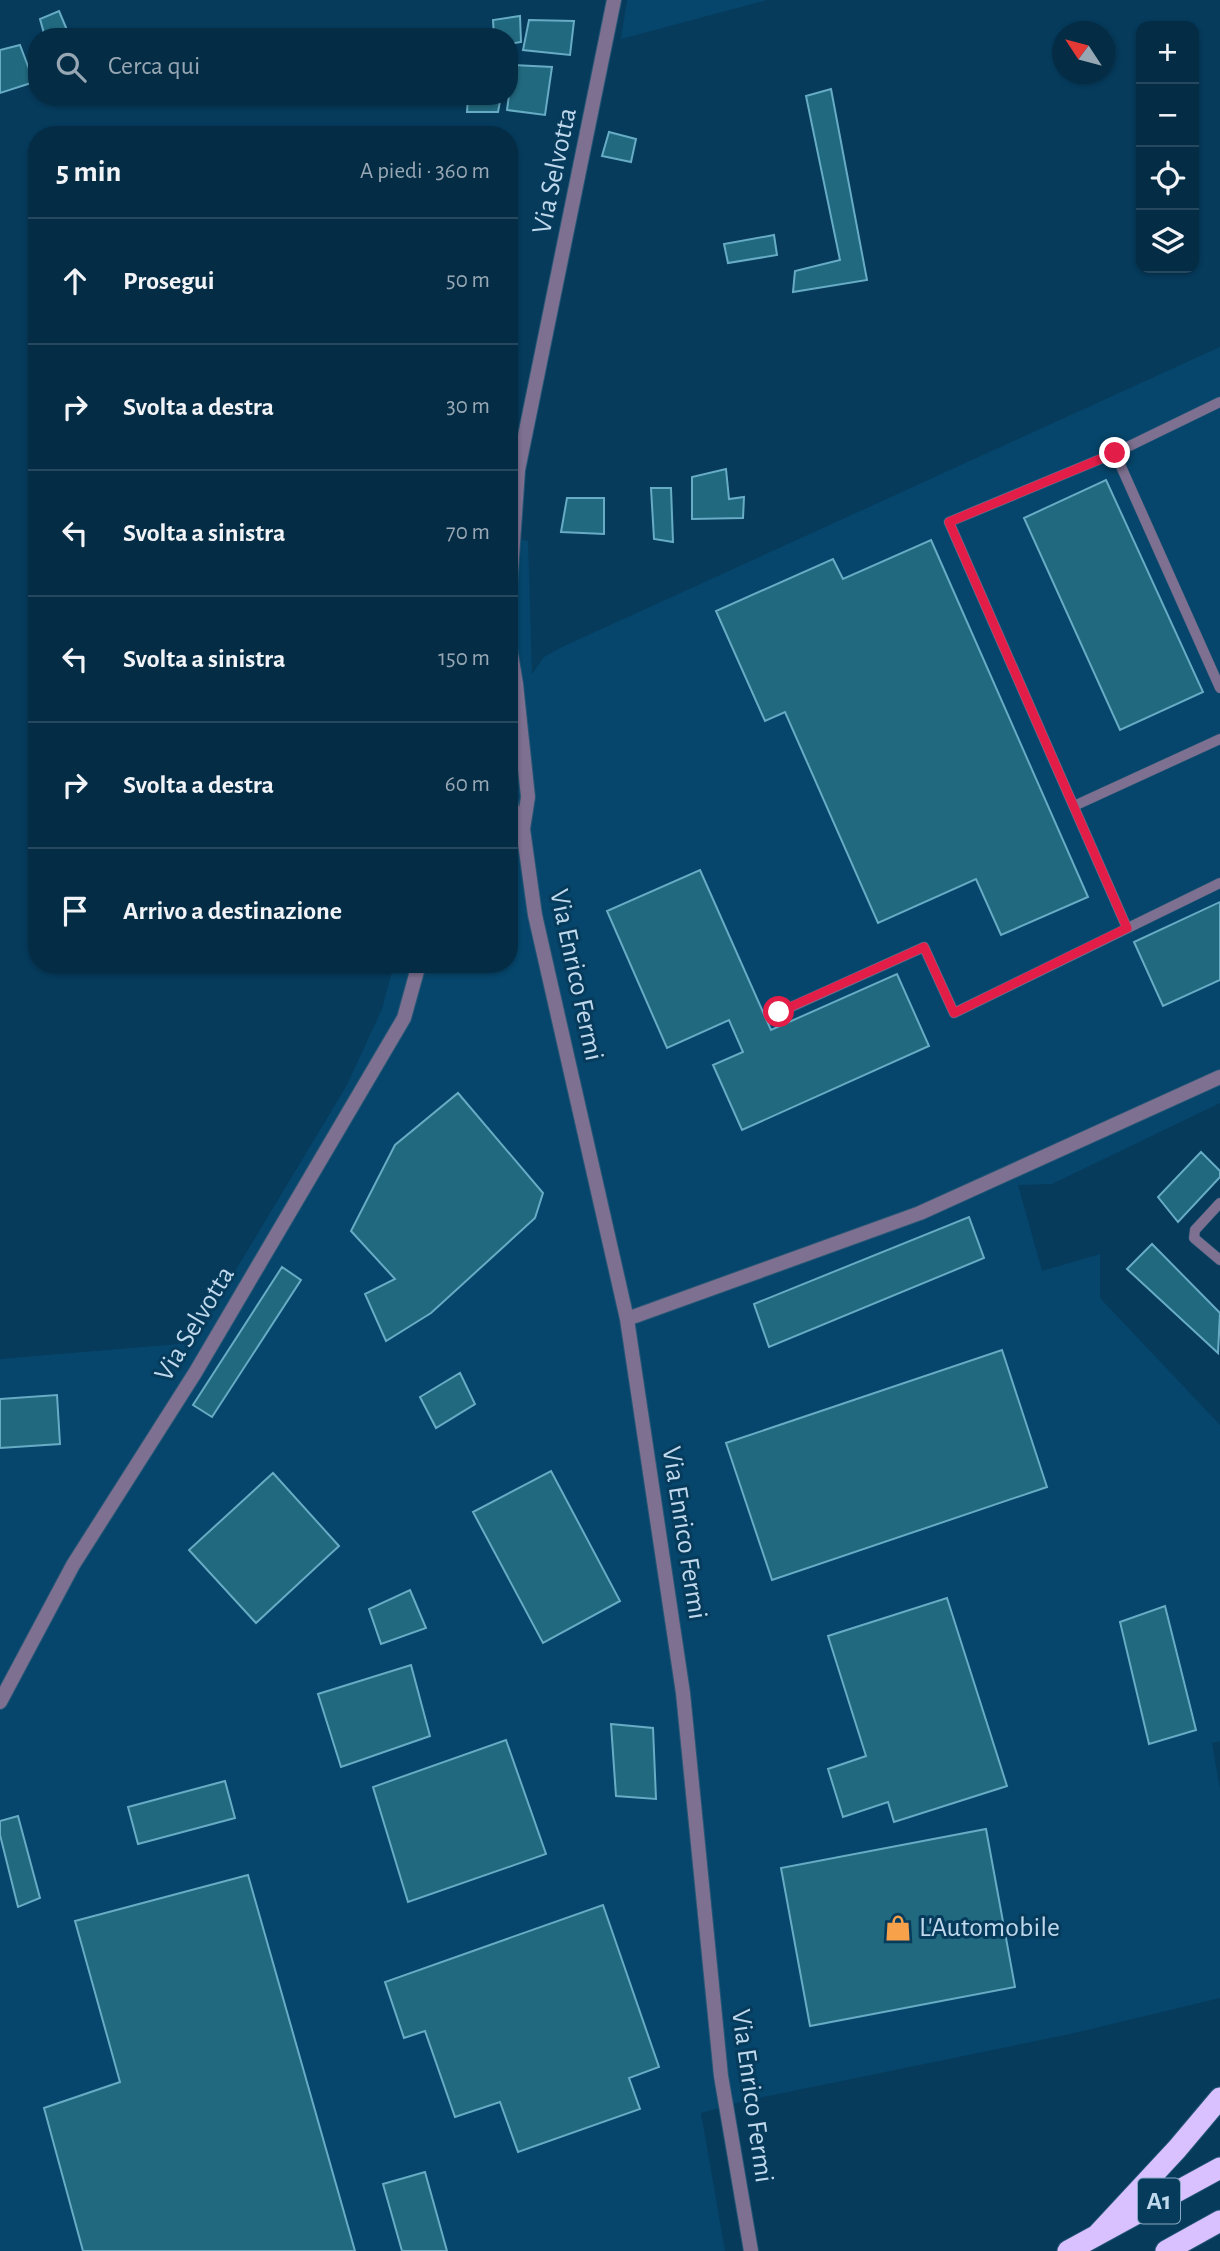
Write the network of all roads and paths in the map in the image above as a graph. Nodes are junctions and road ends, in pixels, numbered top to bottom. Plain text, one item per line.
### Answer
1 (614, 0) edge
2 (1220, 402) edge
3 (1115, 453) junction
4 (518, 470) edge
5 (1220, 688) edge
6 (518, 703) edge
7 (1220, 739) edge
8 (518, 742) edge
9 (523, 750) junction
10 (1074, 806) junction
11 (518, 819) edge
12 (523, 829) junction
13 (1220, 883) edge
14 (1127, 928) junction
15 (416, 973) edge
16 (779, 1012) dead end
17 (1220, 1077) edge
18 (1220, 1203) edge
19 (1220, 1260) edge
20 (626, 1319) junction
21 (0, 1702) edge
22 (1220, 2098) edge
23 (1220, 2168) edge
24 (1220, 2221) edge
25 (1098, 2234) junction
26 (751, 2251) edge
27 (1069, 2251) edge
28 (1166, 2251) edge

1 - 4 street, Via Selvotta
2 - 3 lane
3 - 5 lane
3 - 10 lane
6 - 9 street, Via Enrico Fermi
7 - 10 lane
8 - 9 street
9 - 12 street, Via Enrico Fermi
10 - 14 lane
11 - 12 street, Via Enrico Fermi
12 - 20 street, Via Enrico Fermi
13 - 14 lane
14 - 16 lane
15 - 21 street, Via Selvotta
17 - 20 street
18 - 19 lane
20 - 26 street, Via Enrico Fermi
22 - 25 highway
23 - 25 highway, A1
24 - 28 highway, A1
25 - 27 highway, A1

